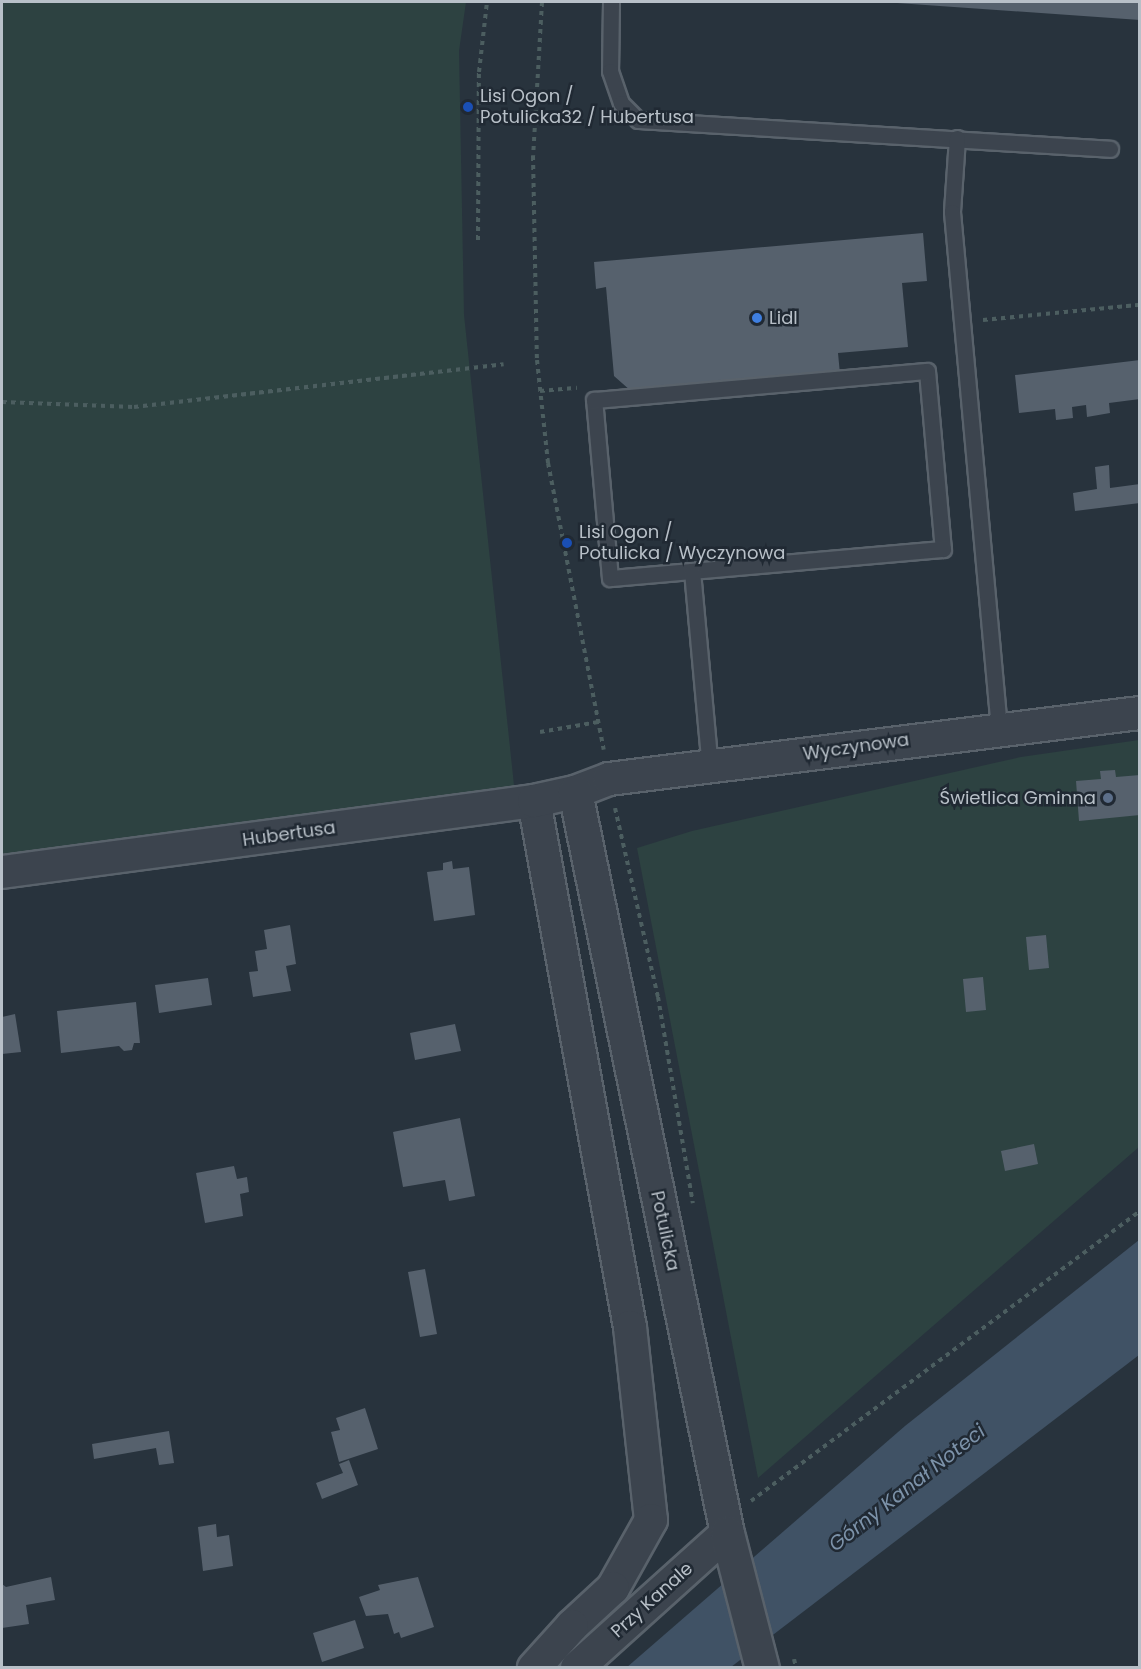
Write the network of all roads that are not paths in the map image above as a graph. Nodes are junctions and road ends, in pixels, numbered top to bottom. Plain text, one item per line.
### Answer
1 (611, 2) edge
2 (957, 138) junction
3 (1110, 148) dead end
4 (692, 571) junction
5 (1140, 713) edge
6 (999, 728) junction
7 (710, 766) junction
8 (575, 792) junction
9 (534, 801) junction
10 (2, 872) edge
11 (730, 1546) junction
12 (534, 1668) edge
13 (577, 1668) edge
14 (762, 1668) edge

1 - 2 lane
2 - 3 lane
2 - 6 lane
4 - 4 lane
4 - 7 lane
5 - 6 street, Wyczynowa
6 - 7 street, Wyczynowa
7 - 8 street, Wyczynowa
8 - 9 street, Hubertusa
8 - 11 street, Potulicka
9 - 10 street, Hubertusa
9 - 12 street
11 - 13 street, Przy Kanale
11 - 14 street, Potulicka

